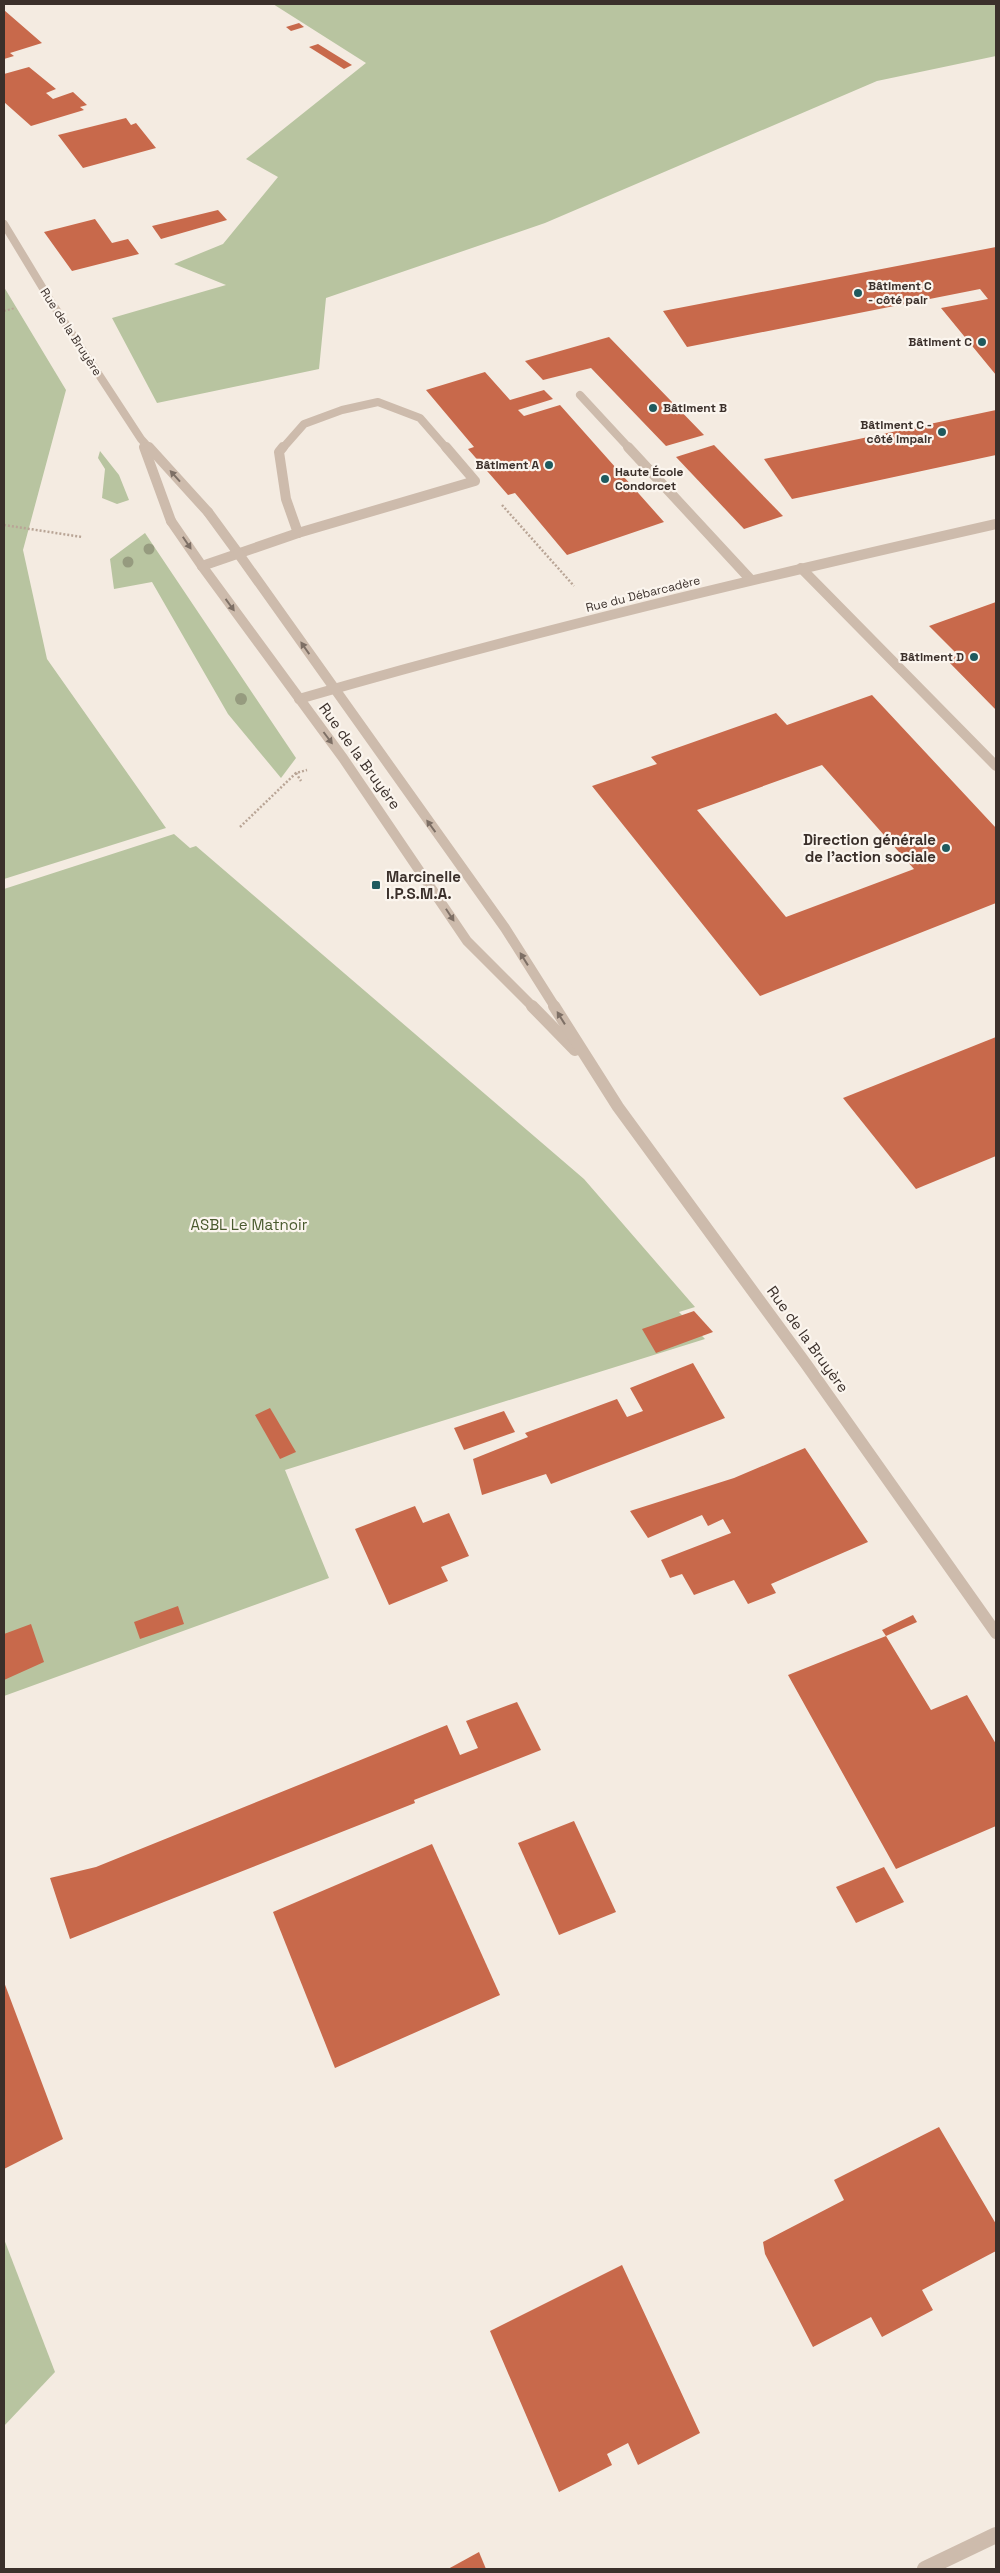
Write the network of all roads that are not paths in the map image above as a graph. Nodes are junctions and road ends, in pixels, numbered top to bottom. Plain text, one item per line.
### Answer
1 (4, 224) edge
2 (580, 396) dead end
3 (141, 439) junction
4 (996, 524) edge
5 (298, 533) junction
6 (238, 554) junction
7 (202, 566) junction
8 (801, 568) junction
9 (752, 580) junction
10 (333, 688) junction
11 (299, 699) junction
12 (996, 766) edge
13 (592, 1066) junction
14 (996, 1633) edge
15 (996, 2535) edge
16 (925, 2569) edge

1 - 3 street, Rue de la Bruyère
2 - 9 street
6 -> 3 street, Rue de la Bruyère
3 -> 7 street, Rue de la Bruyère
4 - 8 street, Rue du Débarcadère
5 - 5 street
5 - 6 street
6 - 7 street
10 -> 6 street, Rue de la Bruyère
7 -> 11 street, Rue de la Bruyère
8 - 9 street, Rue du Débarcadère
8 - 12 street
9 - 10 street, Rue du Débarcadère
10 - 11 street, Rue du Débarcadère
13 -> 10 street, Rue de la Bruyère
11 -> 13 street, Rue de la Bruyère
13 - 14 street, Rue de la Bruyère
15 - 16 street

